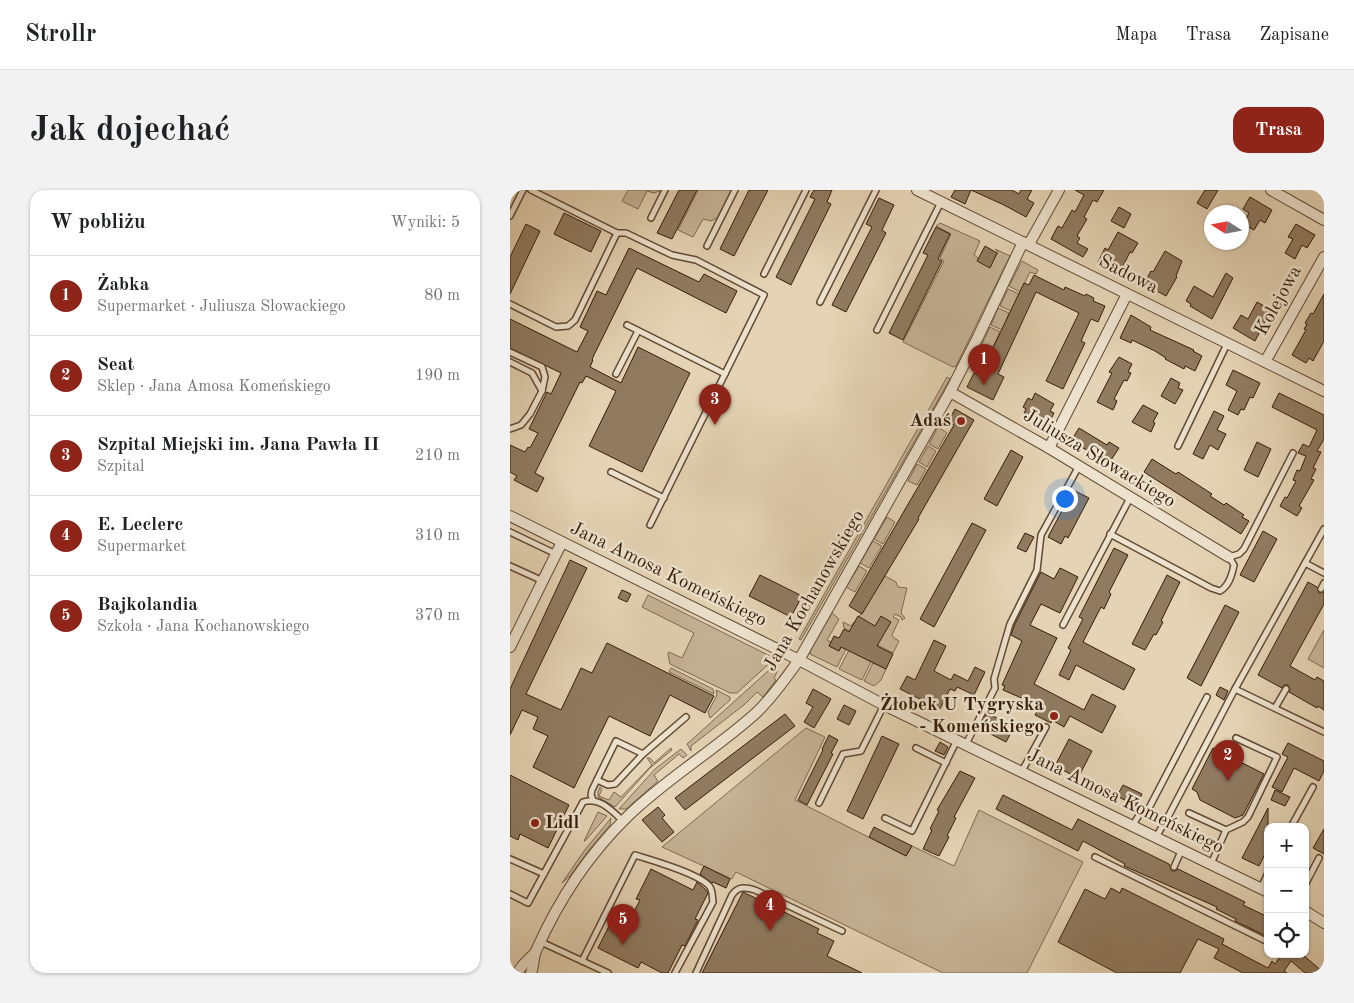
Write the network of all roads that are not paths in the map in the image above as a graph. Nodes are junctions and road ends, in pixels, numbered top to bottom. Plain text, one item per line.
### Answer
1 (523, 190) edge
2 (531, 190) edge
3 (666, 190) edge
4 (735, 190) edge
5 (806, 190) edge
6 (876, 190) edge
7 (918, 190) edge
8 (1059, 190) edge
9 (1271, 190) edge
10 (941, 202) junction
11 (510, 216) edge
12 (651, 218) dead end
13 (1324, 220) edge
14 (618, 233) junction
15 (1026, 243) junction
16 (707, 246) dead end
17 (1324, 257) edge
18 (764, 274) dead end
19 (1127, 294) junction
20 (820, 302) dead end
21 (510, 304) edge
22 (627, 325) dead end
23 (877, 330) dead end
24 (638, 331) junction
25 (1227, 344) junction
26 (510, 352) edge
27 (510, 362) edge
28 (1265, 362) junction
29 (616, 374) dead end
30 (725, 374) junction
31 (542, 391) junction
32 (1324, 391) edge
33 (950, 392) junction
34 (510, 428) edge
35 (1178, 446) dead end
36 (1049, 448) junction
37 (1292, 453) dead end
38 (1079, 466) junction
39 (611, 472) dead end
40 (664, 498) junction
41 (1130, 498) junction
42 (510, 516) edge
43 (650, 525) dead end
44 (1324, 528) edge
45 (510, 532) edge
46 (1110, 534) junction
47 (562, 542) junction
48 (556, 554) junction
49 (1230, 557) junction
50 (1305, 563) junction
51 (510, 566) edge
52 (1324, 573) edge
53 (543, 581) junction
54 (1324, 583) edge
55 (1321, 589) dead end
56 (1062, 625) dead end
57 (510, 647) edge
58 (799, 660) junction
59 (1235, 689) junction
60 (1286, 689) dead end
61 (1207, 697) dead end
62 (884, 705) junction
63 (1275, 708) junction
64 (686, 717) dead end
65 (1046, 727) dead end
66 (1324, 732) edge
67 (1236, 738) dead end
68 (962, 742) junction
69 (916, 748) dead end
70 (643, 754) junction
71 (946, 763) junction
72 (1022, 771) junction
73 (597, 780) junction
74 (1313, 787) dead end
75 (593, 800) junction
76 (818, 803) dead end
77 (1190, 813) dead end
78 (885, 818) dead end
79 (623, 821) junction
80 (1293, 823) edge
81 (1134, 826) junction
82 (1226, 830) junction
83 (1156, 837) junction
84 (1182, 849) junction
85 (1095, 857) dead end
86 (510, 858) edge
87 (1319, 858) dead end
88 (1210, 864) junction
89 (1174, 867) dead end
90 (544, 874) junction
91 (1309, 877) edge
92 (1165, 884) dead end
93 (1264, 890) edge
94 (1162, 891) junction
95 (510, 894) edge
96 (1308, 913) edge
97 (1324, 923) edge
98 (842, 931) dead end
99 (1264, 940) edge
100 (541, 942) junction
101 (535, 953) junction
102 (582, 961) junction
103 (517, 973) edge
104 (531, 973) edge
105 (608, 973) edge
106 (676, 973) edge
107 (696, 973) edge

1 - 11 lane
2 - 14 lane
3 - 12 lane
4 - 16 lane
5 - 18 lane
6 - 20 lane
7 - 10 street, Sadowa
8 - 15 street
9 - 13 street
10 - 15 street, Sadowa
10 - 23 lane
14 - 21 lane
14 - 30 lane
15 - 19 street, Sadowa
15 - 33 street, Jana Kochanowskiego
17 - 28 street, Kolejowa
19 - 25 street, Sadowa
19 - 36 street
22 - 24 lane
24 - 29 lane
24 - 30 lane
25 - 28 street, Sadowa
25 - 35 lane
26 - 31 lane
27 - 31 lane
28 - 32 street, Sadowa
30 - 40 lane
31 - 34 lane
33 - 36 street, Juliusza Słowackiego
33 - 58 street, Jana Kochanowskiego
36 - 38 street, Juliusza Słowackiego
37 - 49 lane
38 - 41 street, Juliusza Słowackiego
38 - 68 lane
39 - 40 lane
40 - 43 lane
41 - 46 lane
41 - 49 street, Juliusza Słowackiego
42 - 47 street, Jana Amosa Komeńskiego
44 - 50 lane
45 - 48 lane
46 - 49 lane
46 - 56 lane
47 - 48 street
47 - 58 street, Jana Amosa Komeńskiego
48 - 53 street
50 - 52 lane
50 - 59 lane
51 - 53 lane
53 - 57 street
54 - 55 lane
58 - 62 street, Jana Amosa Komeńskiego
58 - 79 street, Jana Kochanowskiego
59 - 63 lane
59 - 83 lane
60 - 63 lane
61 - 81 lane
62 - 68 street, Jana Amosa Komeńskiego
62 - 76 lane
63 - 66 lane
64 - 70 lane
65 - 72 lane
67 - 82 lane
68 - 71 lane
68 - 72 street, Jana Amosa Komeńskiego
69 - 71 lane
70 - 73 lane
70 - 73 lane
71 - 78 lane
72 - 81 street, Jana Amosa Komeńskiego
73 - 75 lane
74 - 80 lane
75 - 79 lane
75 - 90 lane
77 - 82 lane
79 - 100 street, Jana Kochanowskiego
81 - 83 street, Jana Amosa Komeńskiego
82 - 88 lane
83 - 84 street, Jana Amosa Komeńskiego
84 - 88 street, Jana Amosa Komeńskiego
84 - 89 lane
85 - 94 lane
86 - 90 lane
87 - 91 lane
88 - 93 street, Jana Amosa Komeńskiego
90 - 95 lane
92 - 94 lane
94 - 99 lane
96 - 97 street
98 - 107 lane
100 - 101 street, Jana Kochanowskiego
100 - 102 lane
101 - 103 street, Jana Kochanowskiego
101 - 104 street, Jana Kochanowskiego
102 - 105 lane
102 - 106 lane

